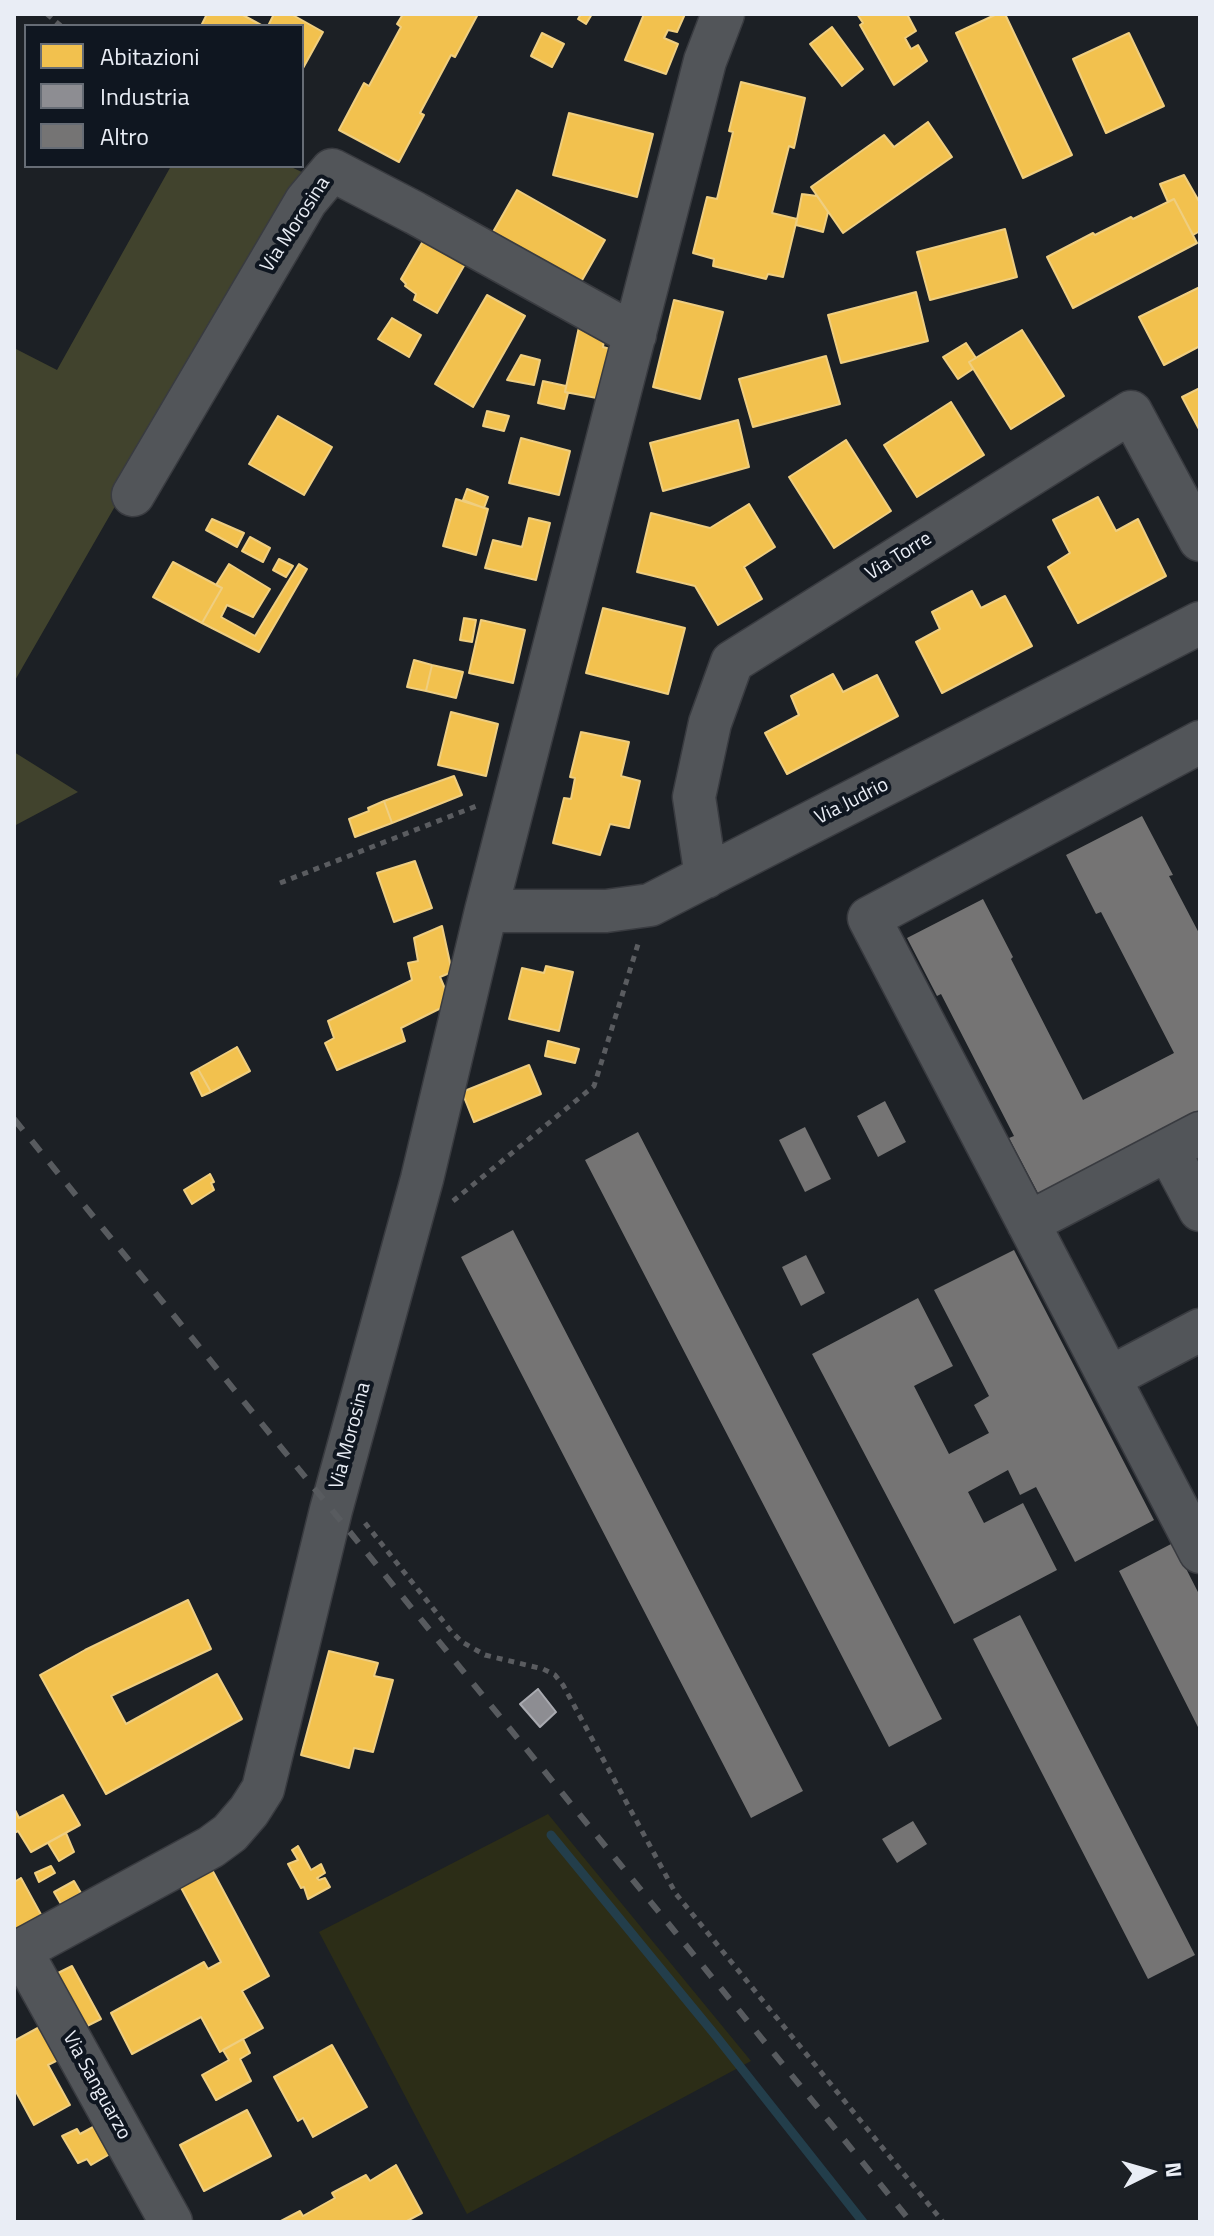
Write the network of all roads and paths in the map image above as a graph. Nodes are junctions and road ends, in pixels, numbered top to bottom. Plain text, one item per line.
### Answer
1 (47, 14) edge
2 (723, 14) edge
3 (58, 24) edge
4 (635, 335) junction
5 (133, 495) dead end
6 (1200, 540) edge
7 (1200, 623) edge
8 (1200, 742) edge
9 (517, 790) junction
10 (706, 877) junction
11 (280, 883) dead end
12 (650, 905) junction
13 (486, 911) junction
14 (1184, 1141) edge
15 (452, 1202) dead end
16 (1200, 1210) edge
17 (1028, 1223) junction
18 (1200, 1330) edge
19 (1109, 1378) junction
20 (336, 1488) junction
21 (1195, 1532) edge
22 (18, 1952) edge
23 (171, 2222) edge
24 (943, 2222) edge

1 - 3 path
2 - 4 street, Via Morosina
4 - 5 street, Via Morosina
4 - 9 street, Via Morosina
6 - 10 street, Via Torre
7 - 10 street, Via Judrio
8 - 17 street
9 - 11 path
9 - 13 street, Via Morosina
10 - 12 street, Via Judrio
12 - 13 street, Via Judrio
12 - 15 path
13 - 20 street, Via Morosina
14 - 16 street
14 - 17 street
17 - 19 street
18 - 19 street
19 - 21 street
20 - 22 street, Via Morosina
20 - 24 path
22 - 23 street, Via Sanguarzo

